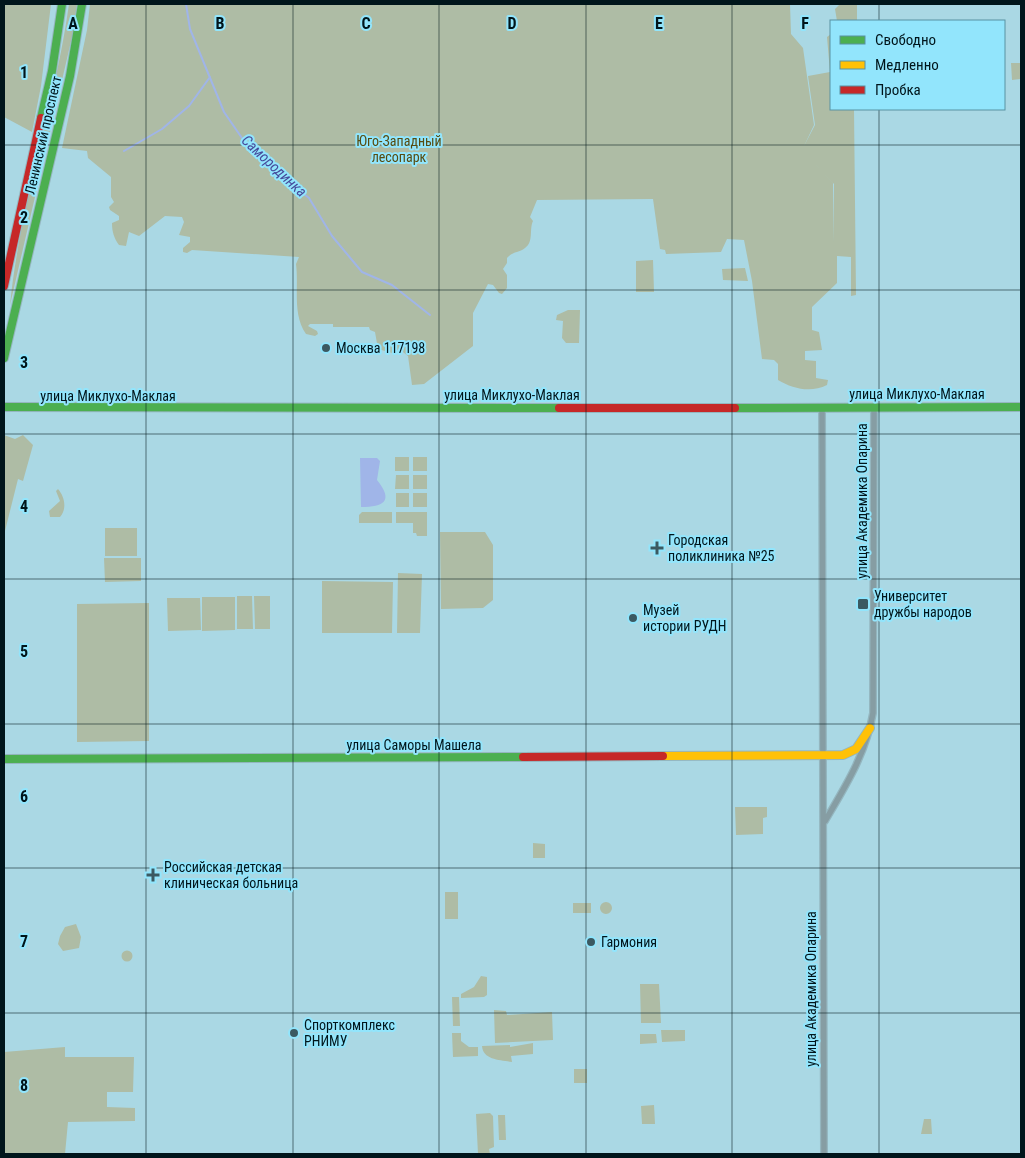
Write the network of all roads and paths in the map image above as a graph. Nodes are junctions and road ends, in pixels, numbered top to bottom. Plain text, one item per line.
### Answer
1 (62, 4) edge
2 (82, 4) edge
3 (4, 286) edge
4 (4, 358) edge
5 (4, 407) edge
6 (822, 407) junction
7 (874, 407) junction
8 (1021, 407) edge
9 (870, 728) junction
10 (824, 755) junction
11 (4, 758) edge
12 (824, 823) junction
13 (824, 1154) edge

1 - 3 main road, Ленинский проспект
2 - 4 main road, Ленинский проспект
5 - 6 main road, улица Миклухо-Маклая
6 - 7 main road, улица Миклухо-Маклая
6 - 10 street, улица Академика Опарина
7 - 8 main road, улица Миклухо-Маклая
7 - 9 street, улица Академика Опарина
9 - 10 main road, улица Саморы Машела
9 - 12 street, улица Академика Опарина
10 - 11 main road, улица Саморы Машела
10 - 12 street, улица Академика Опарина
12 - 13 street, улица Академика Опарина

